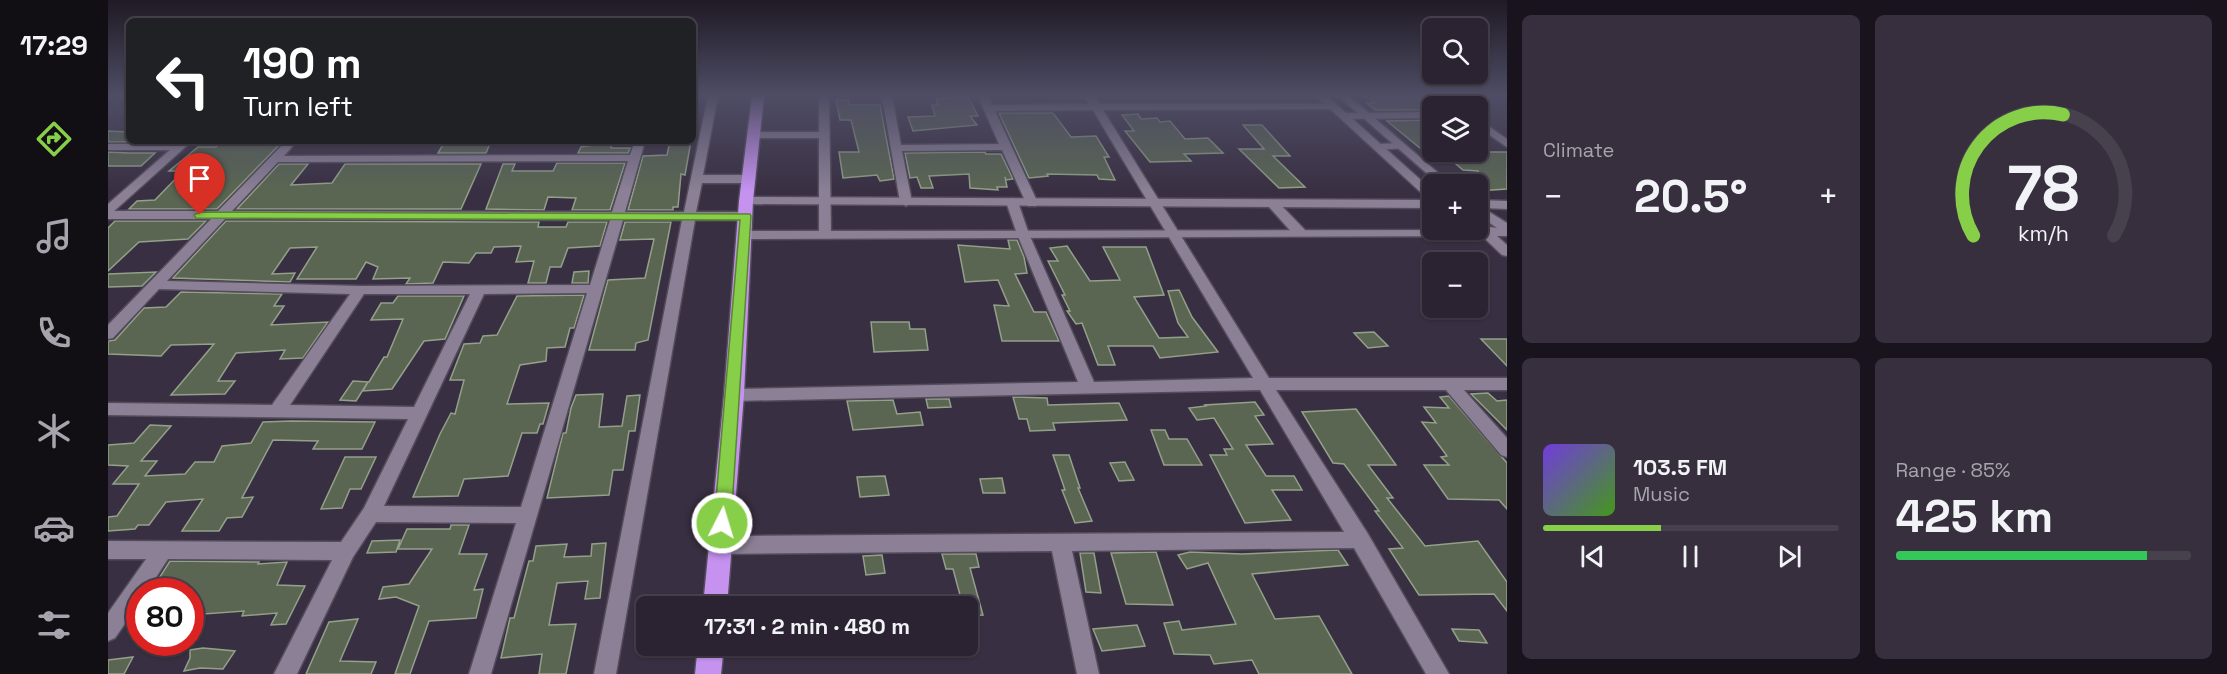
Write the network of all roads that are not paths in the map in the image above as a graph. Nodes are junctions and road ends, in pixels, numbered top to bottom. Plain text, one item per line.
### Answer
1 (707, 127) edge
2 (754, 127) edge
3 (824, 127) edge
4 (892, 127) edge
5 (997, 127) edge
6 (1107, 127) edge
7 (1357, 127) edge
8 (1378, 127) edge
9 (1488, 129) edge
10 (753, 135) junction
11 (824, 135) junction
12 (184, 144) edge
13 (289, 144) edge
14 (639, 144) edge
15 (1507, 144) edge
16 (1400, 146) junction
17 (108, 147) edge
18 (1006, 147) junction
19 (1378, 147) junction
20 (896, 148) junction
21 (635, 158) junction
22 (276, 159) junction
23 (1433, 174) edge
24 (696, 179) junction
25 (749, 179) junction
26 (1422, 187) edge
27 (825, 202) junction
28 (906, 202) junction
29 (1012, 202) junction
30 (1032, 202) junction
31 (1151, 203) junction
32 (1273, 204) junction
33 (1422, 204) edge
34 (1488, 204) edge
35 (1507, 205) edge
36 (108, 210) edge
37 (108, 215) edge
38 (223, 215) junction
39 (619, 215) junction
40 (688, 216) junction
41 (745, 217) junction
42 (1488, 217) edge
43 (1488, 230) edge
44 (1422, 231) edge
45 (1507, 231) edge
46 (1170, 233) junction
47 (1299, 233) junction
48 (825, 234) junction
49 (1023, 234) junction
50 (1488, 236) edge
51 (1507, 252) edge
52 (157, 285) junction
53 (597, 289) junction
54 (360, 290) junction
55 (479, 290) junction
56 (108, 334) edge
57 (1263, 384) junction
58 (1450, 384) junction
59 (1507, 384) edge
60 (1088, 387) junction
61 (734, 395) junction
62 (108, 409) edge
63 (277, 411) junction
64 (419, 413) junction
65 (1507, 450) edge
66 (371, 514) junction
67 (528, 515) junction
68 (1361, 540) junction
69 (1060, 542) junction
70 (720, 545) junction
71 (108, 550) edge
72 (163, 550) junction
73 (346, 551) junction
74 (716, 596) edge
75 (108, 631) edge
76 (710, 656) edge
77 (285, 674) edge
78 (480, 674) edge
79 (605, 674) edge
80 (708, 674) edge
81 (1088, 674) edge
82 (1438, 674) edge

1 - 24 street
2 - 10 highway
3 - 11 street
4 - 20 street
5 - 18 street
6 - 31 street
7 - 19 street
8 - 16 street
9 - 15 street
10 - 11 street
10 - 25 highway
11 - 27 street
12 - 17 street
12 - 36 street
13 - 22 street
14 - 21 street
16 - 19 street
16 - 23 street
18 - 20 street
18 - 30 street
19 - 26 street
20 - 28 street
21 - 22 street
21 - 39 street
22 - 38 street
24 - 25 street
24 - 40 street
25 - 41 highway
27 - 28 street
27 - 41 street
27 - 48 street
28 - 29 street
29 - 30 street
29 - 49 street
30 - 31 street
31 - 32 street
31 - 46 street
32 - 33 street
32 - 47 street
34 - 35 street
37 - 38 street
38 - 39 street
38 - 52 street
39 - 40 street
39 - 53 street
40 - 41 street
40 - 79 street
41 - 48 street
41 - 61 highway
42 - 45 street
43 - 45 street
44 - 47 street
46 - 47 street
46 - 49 street
46 - 57 street
48 - 49 street
49 - 60 street
50 - 51 street
52 - 54 street
52 - 56 street
53 - 55 street
53 - 67 street
54 - 55 street
54 - 63 street
55 - 64 street
57 - 58 street
57 - 60 street
57 - 68 street
58 - 59 street
58 - 65 street
60 - 61 street
61 - 70 highway
62 - 63 street
63 - 64 street
64 - 66 street
66 - 67 street
66 - 73 street
67 - 78 street
68 - 69 street
68 - 82 street
69 - 70 street
69 - 81 street
70 - 74 highway
71 - 72 street
72 - 73 street
72 - 75 street
73 - 77 street
76 - 80 highway

